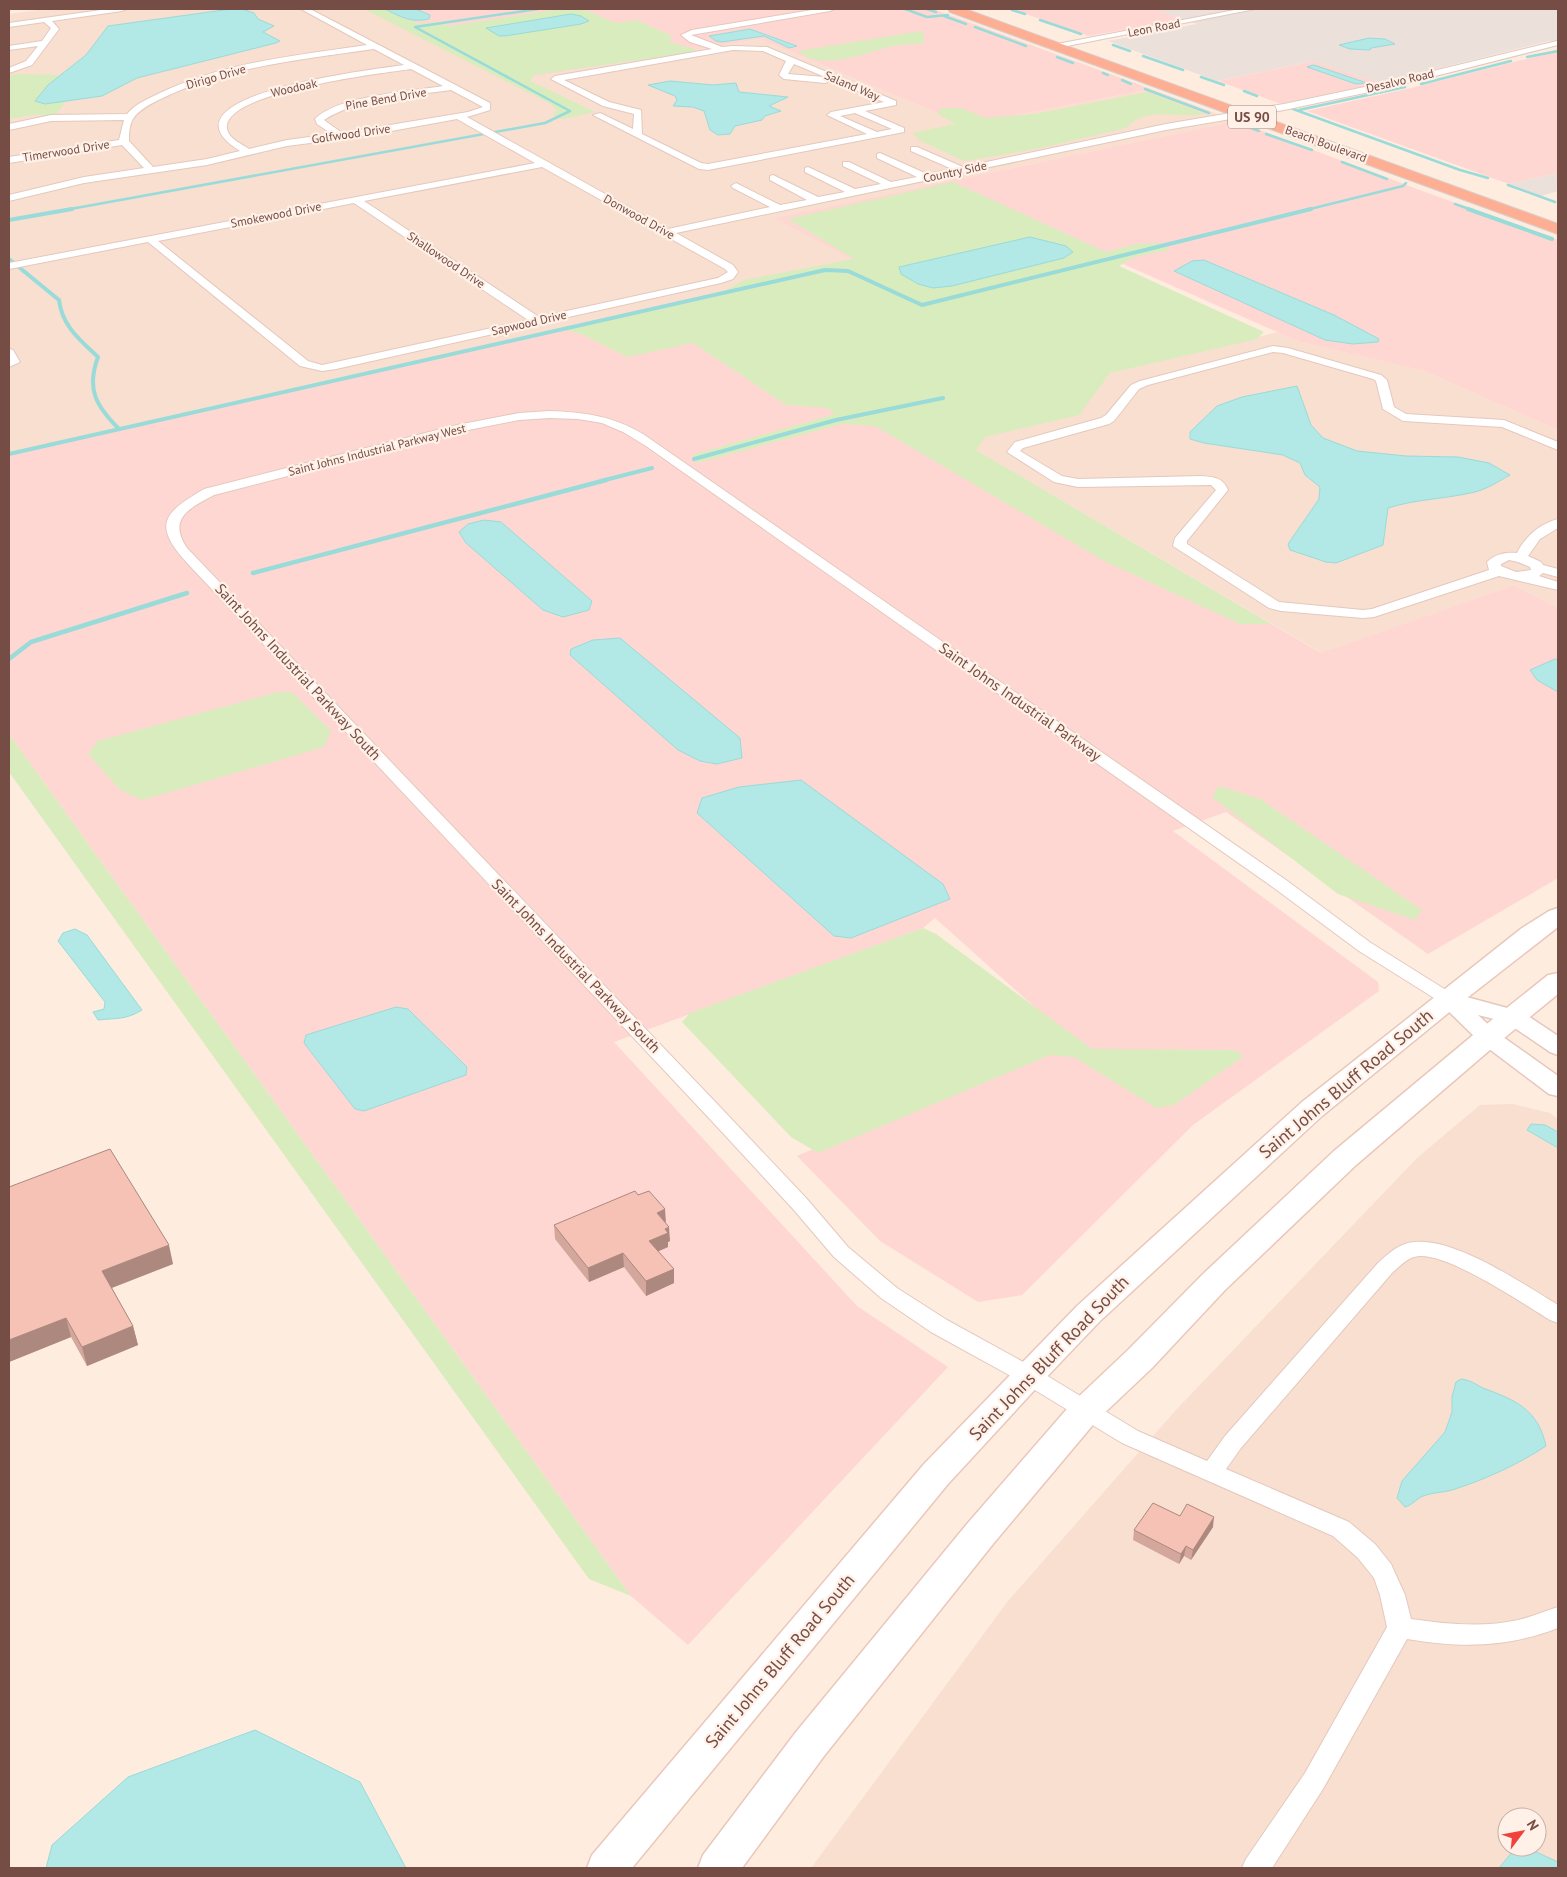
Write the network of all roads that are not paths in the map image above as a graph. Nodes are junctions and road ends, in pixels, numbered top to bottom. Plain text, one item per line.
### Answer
1 (122, 9) edge
2 (305, 9) edge
3 (830, 9) edge
4 (954, 9) edge
5 (983, 9) edge
6 (1251, 9) edge
7 (46, 20) junction
8 (9, 25) edge
9 (44, 42) junction
10 (697, 42) junction
11 (1077, 42) junction
12 (1557, 43) edge
13 (376, 46) junction
14 (1057, 46) junction
15 (9, 48) edge
16 (722, 50) junction
17 (712, 57) junction
18 (731, 58) dead end
19 (794, 62) junction
20 (414, 66) junction
21 (9, 72) edge
22 (837, 79) junction
23 (454, 87) junction
24 (855, 110) junction
25 (1266, 110) junction
26 (1242, 114) junction
27 (597, 115) dead end
28 (458, 116) junction
29 (130, 117) junction
30 (9, 127) edge
31 (637, 135) junction
32 (877, 135) junction
33 (340, 136) junction
34 (124, 142) junction
35 (914, 149) dead end
36 (246, 151) junction
37 (880, 156) dead end
38 (9, 160) edge
39 (543, 164) junction
40 (846, 164) dead end
41 (152, 170) junction
42 (808, 170) dead end
43 (962, 170) junction
44 (773, 178) dead end
45 (927, 178) junction
46 (890, 185) junction
47 (736, 186) dead end
48 (855, 193) junction
49 (9, 198) edge
50 (356, 200) junction
51 (817, 201) junction
52 (780, 209) junction
53 (1558, 215) edge
54 (1558, 229) edge
55 (667, 232) junction
56 (150, 239) junction
57 (9, 266) edge
58 (733, 272) joint
59 (537, 321) junction
60 (587, 416) joint
61 (1558, 446) edge
62 (176, 513) joint
63 (1558, 523) edge
64 (1521, 558) junction
65 (1538, 568) junction
66 (1499, 571) junction
67 (1558, 573) edge
68 (1522, 576) junction
69 (1558, 586) edge
70 (1558, 916) edge
71 (1558, 981) edge
72 (1448, 999) junction
73 (1514, 1016) junction
74 (1488, 1037) junction
75 (1558, 1047) edge
76 (1558, 1088) edge
77 (1558, 1315) edge
78 (1028, 1375) junction
79 (1085, 1411) junction
80 (1212, 1471) junction
81 (1558, 1617) edge
82 (1400, 1628) junction
83 (607, 1868) edge
84 (718, 1868) edge
85 (1256, 1868) edge

1 - 7 street
2 - 13 street, Golfwood Drive
3 - 10 street
4 - 14 highway, Beach Boulevard / US 90
5 - 11 highway, US 90
6 - 11 street, Leon Road
7 - 8 street
7 - 9 street
9 - 15 street
9 - 21 street
10 - 16 street
10 - 17 street
11 - 14 street, Leon Road
11 - 25 highway, US 90
12 - 25 street, Desalvo Road
13 - 20 street, Golfwood Drive
13 - 29 street, Dirigo Drive
14 - 26 highway, Beach Boulevard / US 90
16 - 17 street, Saland Way
16 - 18 street
16 - 19 street, Saland Way
17 - 31 street, Saland Way
19 - 22 street, Saland Way
19 - 22 street
20 - 23 street, Golfwood Drive
20 - 36 street, Woodoak
22 - 24 street, Saland Way
23 - 28 street, Golfwood Drive
23 - 33 street, Pine Bend Drive
24 - 32 street
24 - 32 street, Saland Way
25 - 26 street, Desalvo Road
25 - 53 highway, US 90
26 - 43 street, Country Side
26 - 54 highway, Beach Boulevard / US 90
27 - 31 street
28 - 33 street, Golfwood Drive
28 - 39 street, Donwood Drive
29 - 30 street
29 - 34 street
31 - 32 street
33 - 36 street, Golfwood Drive
34 - 38 street, Timerwood Drive
34 - 41 street
35 - 43 street
36 - 41 street, Golfwood Drive
37 - 45 street
39 - 50 street, Smokewood Drive
39 - 55 street, Donwood Drive
40 - 46 street
41 - 49 street, Golfwood Drive
42 - 48 street
43 - 45 street, Country Side
44 - 51 street
45 - 46 street, Country Side
46 - 48 street, Country Side
47 - 52 street
48 - 51 street, Country Side
50 - 56 street, Smokewood Drive
50 - 59 street, Shallowood Drive
51 - 52 street, Country Side
52 - 55 street, Country Side
55 - 58 street, Donwood Drive
56 - 57 street, Smokewood Drive
56 - 59 street, Sapwood Drive
58 - 59 street, Sapwood Drive
60 - 62 street, Saint Johns Industrial Parkway West
60 - 72 street, Saint Johns Industrial Parkway
61 - 66 street
62 - 78 street, Saint Johns Industrial Parkway South
63 - 64 street
64 - 65 street
64 - 66 street
65 - 67 street
65 - 68 street
66 - 68 street
68 - 69 street
70 - 72 main road, Saint Johns Bluff Road South
71 - 73 main road
72 - 73 street
72 - 74 street
72 - 78 main road, Saint Johns Bluff Road South
73 - 74 main road
73 - 75 street
74 - 76 street
74 - 79 main road
77 - 80 street
78 - 79 street
78 - 83 main road, Saint Johns Bluff Road South
79 - 80 street
79 - 84 main road
80 - 82 street
81 - 82 street
82 - 85 street

